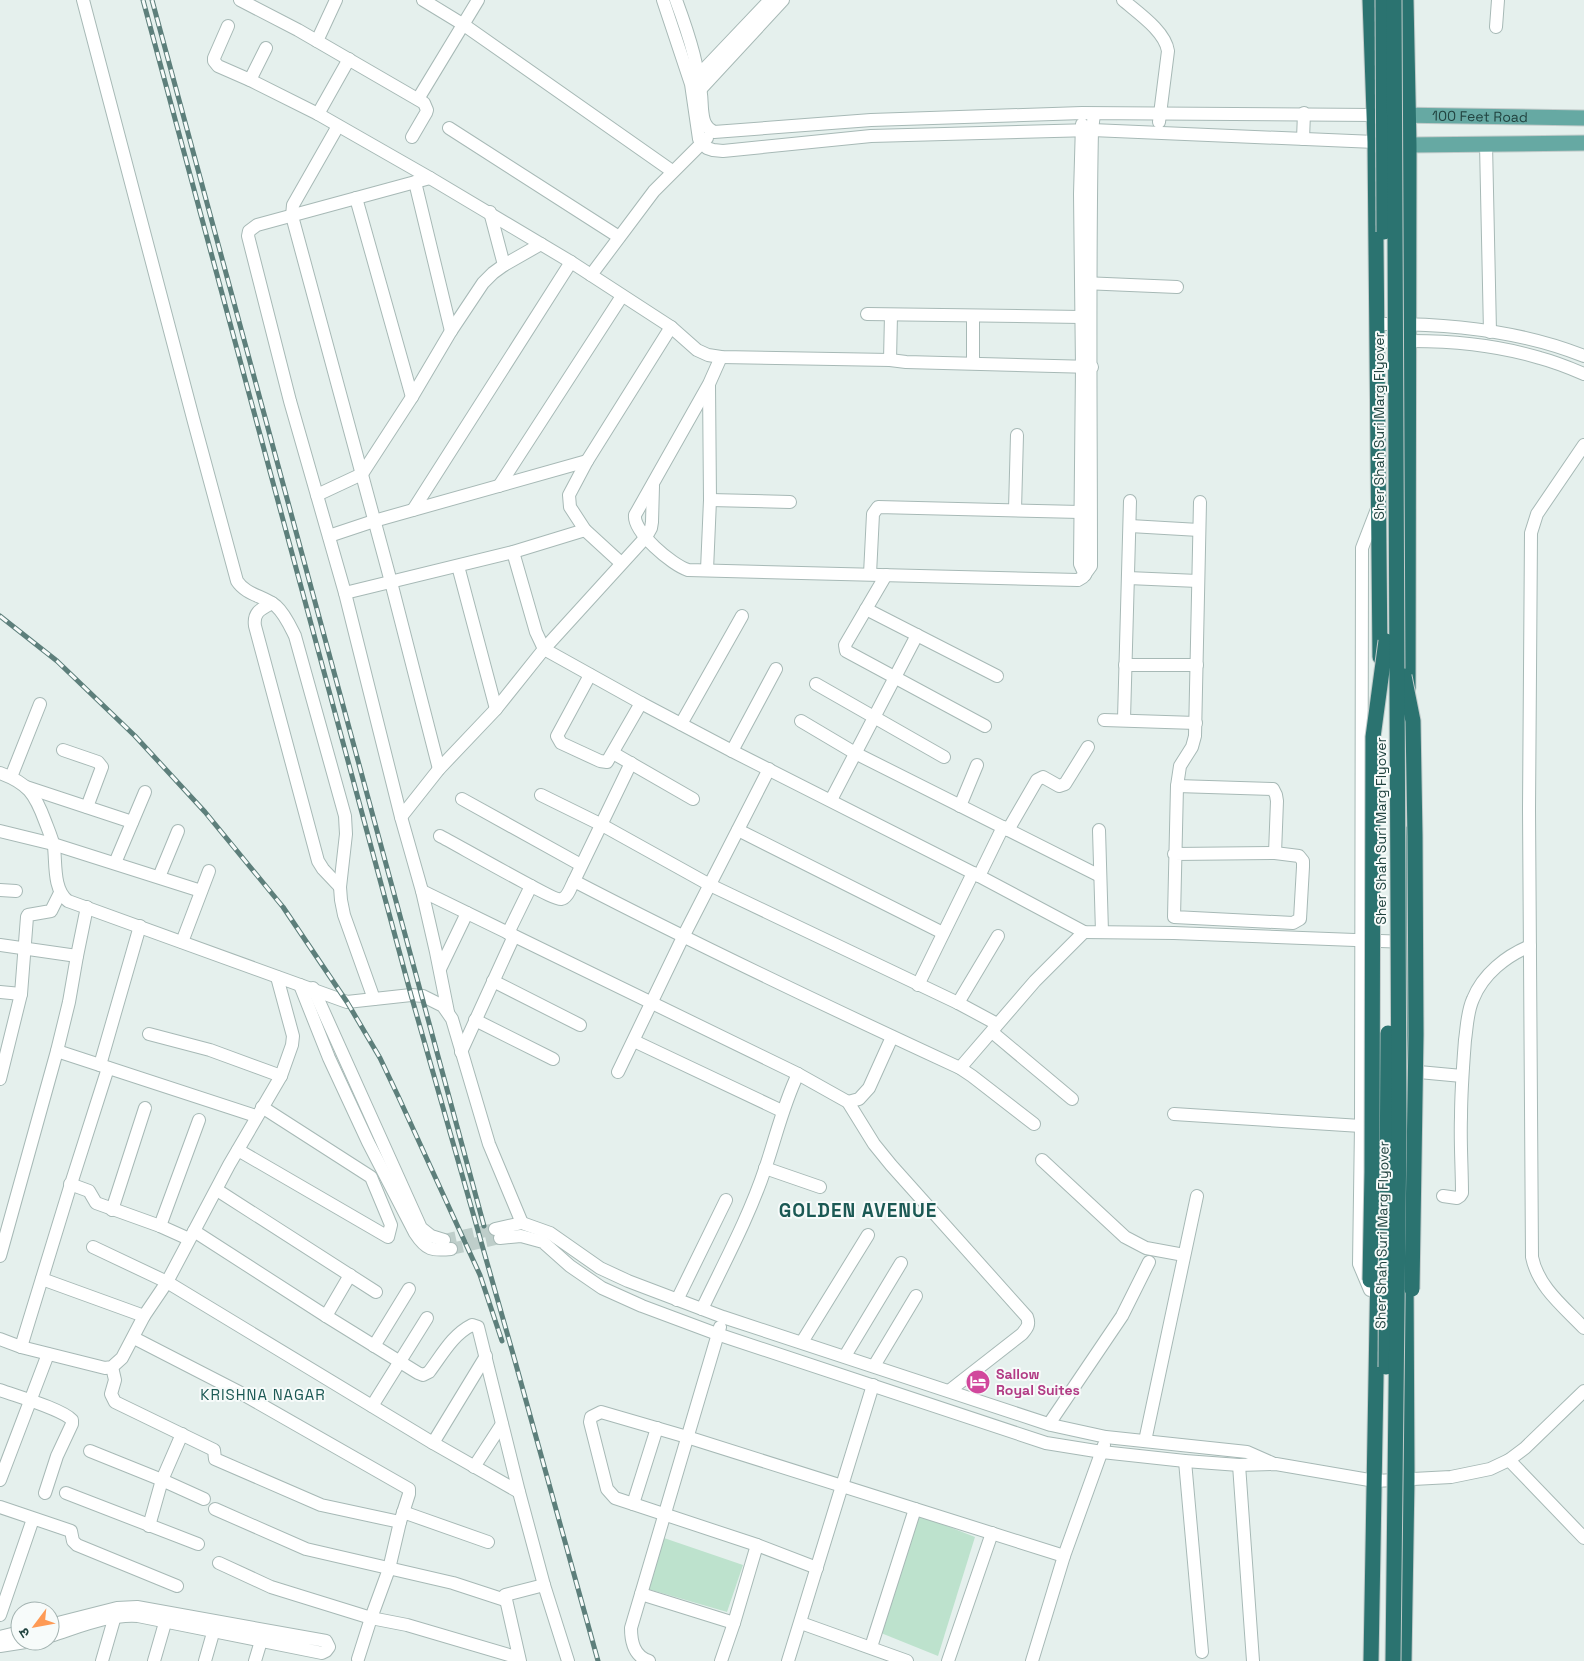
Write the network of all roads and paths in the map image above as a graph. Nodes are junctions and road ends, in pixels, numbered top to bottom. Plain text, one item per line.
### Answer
1 (84, 0) edge
2 (240, 0) edge
3 (336, 0) edge
4 (423, 0) edge
5 (478, 0) edge
6 (663, 0) edge
7 (676, 0) edge
8 (770, 0) edge
9 (783, 0) edge
10 (1123, 0) edge
11 (1370, 0) edge
12 (1383, 0) edge
13 (1394, 0) edge
14 (1406, 0) edge
15 (1498, 0) edge
16 (464, 25) junction
17 (228, 26) dead end
18 (1496, 27) dead end
19 (317, 41) junction
20 (266, 48) dead end
21 (349, 59) junction
22 (250, 80) junction
23 (696, 86) junction
24 (418, 99) junction
25 (318, 114) junction
26 (1088, 114) junction
27 (1159, 114) junction
28 (1304, 114) junction
29 (1374, 115) junction
30 (1408, 115) junction
31 (1584, 118) edge
32 (338, 126) junction
33 (449, 128) dead end
34 (1087, 130) junction
35 (714, 132) junction
36 (1159, 132) junction
37 (412, 137) dead end
38 (1303, 139) junction
39 (1375, 142) junction
40 (702, 143) junction
41 (1584, 143) edge
42 (1486, 144) junction
43 (1409, 145) junction
44 (672, 171) junction
45 (430, 178) junction
46 (415, 182) junction
47 (356, 198) junction
48 (490, 212) junction
49 (292, 216) junction
50 (619, 236) junction
51 (541, 244) junction
52 (571, 262) junction
53 (504, 265) junction
54 (591, 276) junction
55 (1086, 283) junction
56 (1177, 287) dead end
57 (622, 296) junction
58 (868, 314) dead end
59 (890, 315) junction
60 (973, 316) junction
61 (1081, 317) junction
62 (1376, 324) junction
63 (1408, 324) junction
64 (671, 327) junction
65 (451, 331) junction
66 (1490, 332) junction
67 (1409, 340) junction
68 (1376, 342) junction
69 (1584, 356) edge
70 (721, 357) junction
71 (890, 360) junction
72 (972, 363) junction
73 (1087, 367) junction
74 (1584, 374) edge
75 (709, 384) junction
76 (412, 397) junction
77 (1086, 425) junction
78 (1017, 435) dead end
79 (1584, 445) edge
80 (587, 461) junction
81 (362, 474) junction
82 (499, 486) junction
83 (317, 495) junction
84 (710, 500) junction
85 (1130, 501) dead end
86 (790, 502) dead end
87 (1200, 502) dead end
88 (1379, 505) junction
89 (413, 510) junction
90 (1015, 510) junction
91 (1080, 512) junction
92 (374, 521) junction
93 (1130, 526) junction
94 (585, 530) junction
95 (1199, 530) junction
96 (329, 536) junction
97 (646, 536) junction
98 (513, 552) junction
99 (621, 563) junction
100 (458, 566) junction
101 (707, 570) junction
102 (870, 574) junction
103 (886, 575) junction
104 (1085, 575) junction
105 (1128, 578) junction
106 (1198, 581) junction
107 (391, 582) junction
108 (345, 593) junction
109 (272, 603) junction
110 (866, 609) junction
111 (742, 616) dead end
112 (917, 635) junction
113 (1392, 642) junction
114 (544, 648) junction
115 (1125, 665) junction
116 (1197, 665) junction
117 (776, 669) dead end
118 (590, 675) junction
119 (997, 676) dead end
120 (896, 678) junction
121 (816, 684) dead end
122 (641, 703) junction
123 (40, 704) dead end
124 (496, 709) junction
125 (874, 717) junction
126 (1124, 719) junction
127 (1104, 720) dead end
128 (801, 721) dead end
129 (1196, 723) junction
130 (681, 724) junction
131 (985, 726) dead end
132 (1088, 747) dead end
133 (63, 750) dead end
134 (732, 751) junction
135 (613, 753) junction
136 (855, 753) junction
137 (944, 757) dead end
138 (631, 763) junction
139 (977, 765) dead end
140 (440, 768) junction
141 (769, 769) junction
142 (5, 775) edge
143 (1176, 786) junction
144 (26, 787) junction
145 (145, 792) dead end
146 (541, 795) dead end
147 (693, 798) dead end
148 (462, 799) dead end
149 (831, 800) junction
150 (960, 806) junction
151 (86, 807) junction
152 (401, 817) junction
153 (132, 822) junction
154 (602, 825) junction
155 (1006, 829) junction
156 (738, 830) junction
157 (1099, 830) dead end
158 (0, 831) edge
159 (178, 832) dead end
160 (440, 836) dead end
161 (54, 844) junction
162 (1275, 853) junction
163 (1174, 854) junction
164 (115, 863) junction
165 (581, 865) junction
166 (209, 871) dead end
167 (976, 874) junction
168 (1100, 876) junction
169 (159, 877) junction
170 (574, 880) junction
171 (710, 885) junction
172 (532, 886) junction
173 (340, 887) junction
174 (0, 890) edge
175 (16, 891) dead end
176 (201, 891) junction
177 (422, 891) junction
178 (60, 892) junction
179 (87, 907) junction
180 (467, 913) junction
181 (1174, 917) junction
182 (140, 926) junction
183 (943, 932) junction
184 (1084, 932) junction
185 (1102, 932) junction
186 (1174, 933) junction
187 (511, 935) junction
188 (998, 936) dead end
189 (683, 937) junction
190 (1362, 941) junction
191 (182, 942) junction
192 (1380, 942) junction
193 (1407, 942) junction
194 (0, 945) edge
195 (1530, 946) junction
196 (24, 948) junction
197 (77, 956) junction
198 (440, 969) junction
199 (277, 977) junction
200 (493, 981) junction
201 (300, 985) junction
202 (918, 985) junction
203 (313, 988) junction
204 (0, 992) edge
205 (21, 994) junction
206 (374, 999) junction
207 (958, 1003) junction
208 (651, 1004) junction
209 (448, 1012) junction
210 (475, 1020) junction
211 (580, 1025) dead end
212 (995, 1028) junction
213 (149, 1034) dead end
214 (892, 1037) junction
215 (634, 1041) junction
216 (58, 1051) junction
217 (461, 1052) junction
218 (553, 1059) dead end
219 (104, 1066) junction
220 (960, 1068) junction
221 (1407, 1070) junction
222 (618, 1072) dead end
223 (798, 1074) junction
224 (281, 1076) junction
225 (1462, 1076) junction
226 (0, 1079) edge
227 (1072, 1099) dead end
228 (848, 1102) junction
229 (145, 1108) dead end
230 (782, 1111) junction
231 (259, 1112) junction
232 (1174, 1114) dead end
233 (198, 1120) dead end
234 (1034, 1124) dead end
235 (1361, 1126) junction
236 (238, 1150) junction
237 (1042, 1160) dead end
238 (765, 1168) junction
239 (70, 1184) junction
240 (820, 1187) dead end
241 (216, 1190) junction
242 (1197, 1196) dead end
243 (1443, 1196) dead end
244 (726, 1200) dead end
245 (112, 1210) junction
246 (160, 1226) junction
247 (522, 1230) junction
248 (498, 1234) tunnel mouth
249 (192, 1235) junction
250 (868, 1235) dead end
251 (93, 1247) dead end
252 (1184, 1255) junction
253 (0, 1256) edge
254 (1149, 1262) dead end
255 (901, 1264) dead end
256 (350, 1275) junction
257 (42, 1279) junction
258 (167, 1282) junction
259 (1370, 1285) junction
260 (409, 1289) dead end
261 (376, 1292) dead end
262 (916, 1296) dead end
263 (677, 1300) junction
264 (702, 1310) junction
265 (144, 1316) junction
266 (326, 1316) junction
267 (724, 1317) junction
268 (428, 1318) dead end
269 (1584, 1328) edge
270 (1377, 1331) junction
271 (717, 1334) junction
272 (134, 1338) junction
273 (0, 1340) edge
274 (1406, 1340) junction
275 (802, 1342) junction
276 (374, 1346) junction
277 (21, 1347) junction
278 (48, 1354) junction
279 (486, 1356) junction
280 (844, 1356) junction
281 (400, 1362) junction
282 (874, 1366) junction
283 (112, 1367) junction
284 (874, 1385) junction
285 (0, 1390) edge
286 (949, 1391) junction
287 (1584, 1391) edge
288 (963, 1395) junction
289 (30, 1400) junction
290 (372, 1406) junction
291 (957, 1413) junction
292 (502, 1424) junction
293 (1049, 1424) junction
294 (657, 1428) junction
295 (182, 1434) junction
296 (687, 1437) junction
297 (1106, 1437) junction
298 (1145, 1442) junction
299 (432, 1443) junction
300 (90, 1451) dead end
301 (1102, 1452) junction
302 (1509, 1460) junction
303 (1185, 1461) junction
304 (1276, 1464) junction
305 (1238, 1465) junction
306 (474, 1467) junction
307 (1407, 1479) junction
308 (0, 1480) edge
309 (162, 1480) junction
310 (1375, 1481) junction
311 (842, 1486) junction
312 (519, 1492) junction
313 (45, 1493) dead end
314 (66, 1493) dead end
315 (204, 1500) dead end
316 (633, 1504) junction
317 (0, 1508) edge
318 (914, 1509) junction
319 (215, 1510) dead end
320 (665, 1514) junction
321 (402, 1517) junction
322 (33, 1519) junction
323 (149, 1526) junction
324 (992, 1533) junction
325 (1584, 1538) edge
326 (488, 1542) dead end
327 (198, 1544) dead end
328 (757, 1545) junction
329 (1064, 1556) junction
330 (219, 1563) dead end
331 (817, 1568) junction
332 (389, 1569) junction
333 (544, 1585) junction
334 (177, 1586) dead end
335 (641, 1594) junction
336 (505, 1600) junction
337 (0, 1615) edge
338 (115, 1616) junction
339 (371, 1618) junction
340 (60, 1622) edge
341 (164, 1622) junction
342 (801, 1622) junction
343 (734, 1623) junction
344 (60, 1633) edge
345 (213, 1633) junction
346 (261, 1641) junction
347 (871, 1647) junction
348 (1202, 1652) dead end
349 (305, 1655) edge
350 (359, 1660) edge
351 (520, 1660) edge
352 (102, 1661) edge
353 (154, 1661) edge
354 (205, 1661) edge
355 (256, 1661) edge
356 (568, 1661) edge
357 (649, 1661) edge
358 (721, 1661) edge
359 (788, 1661) edge
360 (907, 1661) edge
361 (948, 1661) edge
362 (1032, 1661) edge
363 (1253, 1661) edge
364 (1371, 1661) edge
365 (1383, 1661) edge
366 (1393, 1661) edge
367 (1404, 1661) edge

1 - 109 street
2 - 19 street
3 - 19 street
4 - 16 street
5 - 16 street
6 - 23 street
7 - 23 street
8 - 23 street
9 - 23 street
10 - 27 street
11 - 29 highway
12 - 113 highway, Sher Shah Suri Marg Flyover, bridge
13 - 113 highway, Sher Shah Suri Marg Flyover, bridge
14 - 30 highway
15 - 18 street
16 - 24 street
16 - 44 street
17 - 22 street
19 - 21 street
20 - 22 street
21 - 24 street
21 - 25 street
22 - 25 street
23 - 35 street
23 - 40 street
24 - 37 street
25 - 32 street
26 - 27 street
26 - 34 street
26 - 35 street
27 - 28 street
27 - 36 street
28 - 29 street
28 - 38 street
29 - 30 main road, 100 Feet Road
29 - 39 highway
30 - 31 main road, 100 Feet Road
30 - 43 highway
32 - 45 street
32 - 49 street
33 - 50 street
34 - 36 street
34 - 40 street
34 - 55 street
35 - 40 street
36 - 38 street
38 - 39 street
39 - 43 main road, 100 Feet Road
39 - 62 highway
40 - 44 street
41 - 42 main road, 100 Feet Road
42 - 43 main road, 100 Feet Road
42 - 66 street
43 - 63 highway
44 - 50 street
45 - 46 street
45 - 48 street
46 - 47 street
46 - 65 street
47 - 49 street
47 - 76 street
48 - 51 street
48 - 53 street
49 - 81 street
49 - 83 street
50 - 54 street
51 - 52 street
51 - 53 street
52 - 54 street
52 - 89 street
53 - 65 street
54 - 57 street
55 - 56 street
55 - 61 street
55 - 73 street
57 - 64 street
57 - 82 street
58 - 59 street
59 - 60 street
59 - 71 street
60 - 61 street
60 - 72 street
61 - 73 street
62 - 63 street
62 - 68 highway
63 - 66 street
63 - 67 highway
64 - 70 street
64 - 80 street
65 - 76 street
66 - 69 street
67 - 68 street
67 - 74 street
67 - 193 highway
68 - 88 highway
70 - 71 street
70 - 75 street
71 - 72 street
72 - 73 street
73 - 77 street
75 - 84 street
75 - 97 street
76 - 81 street
77 - 91 street
77 - 104 street
78 - 90 street
79 - 195 street
80 - 82 street
80 - 94 street
81 - 83 street
81 - 92 street
82 - 89 street
83 - 96 street
84 - 86 street
84 - 101 street
85 - 93 street
87 - 95 street
88 - 190 street
88 - 192 highway
89 - 92 street
90 - 91 street
90 - 102 street
91 - 104 street
92 - 96 street
92 - 107 street
93 - 95 street
93 - 105 street
94 - 98 street
94 - 99 street
95 - 106 street
96 - 108 street
97 - 99 street
97 - 101 street
98 - 100 street
98 - 114 street
99 - 114 street
100 - 107 street
100 - 124 street
101 - 102 street
102 - 103 street
103 - 104 street
103 - 110 street
105 - 106 street
105 - 115 street
106 - 116 street
107 - 108 street
107 - 140 street
108 - 152 street
109 - 173 street
109 - 173 street
110 - 112 street
110 - 120 street
111 - 130 street
112 - 119 street
112 - 120 street
113 - 259 highway, bridge
113 - 274 highway, bridge
113 - 365 highway, Sher Shah Suri Marg Flyover, bridge
113 - 366 highway, Sher Shah Suri Marg Flyover, bridge
114 - 118 street
114 - 124 street
115 - 116 street
115 - 126 street
116 - 129 street
117 - 134 street
118 - 122 street
118 - 135 street
120 - 125 street
120 - 131 street
121 - 125 street
122 - 130 street
122 - 135 street
123 - 142 street
124 - 140 street
125 - 136 street
125 - 137 street
126 - 127 street
126 - 129 street
128 - 136 street
129 - 143 street
130 - 134 street
132 - 155 street
133 - 151 street
134 - 141 street
135 - 138 street
136 - 149 street
136 - 150 street
138 - 147 street
138 - 154 street
139 - 150 street
140 - 152 street
141 - 149 street
141 - 156 street
142 - 144 street
143 - 162 street
143 - 163 street
144 - 151 street
144 - 161 street
145 - 153 street
146 - 154 street
148 - 165 street
149 - 167 street
150 - 155 street
151 - 153 street
152 - 177 street
153 - 164 street
154 - 165 street
154 - 171 street
155 - 167 street
155 - 168 street
156 - 171 street
156 - 183 street
157 - 168 street
158 - 161 street
159 - 169 street
160 - 172 street
161 - 164 street
161 - 178 street
162 - 163 street
162 - 181 street
163 - 181 street
164 - 169 street
165 - 170 street
166 - 176 street
167 - 183 street
167 - 184 street
168 - 185 street
169 - 176 street
170 - 172 street
170 - 189 street
171 - 189 street
171 - 202 street
172 - 187 street
173 - 206 street
174 - 175 street
176 - 191 street
177 - 180 street
177 - 198 street
178 - 179 street
178 - 196 street
179 - 182 street
179 - 197 street
180 - 187 street
180 - 198 street
181 - 186 street
182 - 191 street
182 - 219 street
183 - 202 street
184 - 185 street
184 - 212 street
185 - 186 street
186 - 190 street
187 - 200 street
187 - 208 street
188 - 207 street
189 - 208 street
189 - 214 street
190 - 192 street
190 - 235 street
191 - 199 street
192 - 193 street
192 - 270 highway
193 - 221 highway
194 - 196 street
195 - 225 street
195 - 269 street
196 - 197 street
196 - 205 street
197 - 216 street
198 - 209 street
199 - 201 street
199 - 224 street
200 - 210 street
200 - 211 street
201 - 203 street
201 - 203 street
202 - 207 street
203 - 206 street
204 - 205 street
205 - 226 street
206 - 209 street
207 - 212 street
208 - 215 street
208 - 223 street
209 - 217 street
210 - 217 street
210 - 218 street
212 - 220 street
212 - 227 street
213 - 224 street
214 - 220 street
214 - 228 street
215 - 222 street
215 - 230 street
216 - 219 street
216 - 253 street
217 - 247 street
219 - 231 street
219 - 239 street
220 - 234 street
221 - 225 street
221 - 274 highway
223 - 228 street
223 - 230 street
224 - 231 street
225 - 243 street
228 - 286 street
229 - 245 street
230 - 238 street
231 - 236 street
231 - 236 street
232 - 235 street
233 - 246 street
235 - 259 street
236 - 241 street
237 - 252 street
238 - 240 street
238 - 264 street
239 - 245 street
239 - 257 street
241 - 249 street
241 - 256 street
242 - 252 street
244 - 263 street
245 - 246 street
246 - 249 street
247 - 248 street
247 - 263 street
247 - 271 street
249 - 258 street
249 - 266 street
250 - 275 street
251 - 258 street
252 - 298 street
254 - 293 street
255 - 280 street
256 - 261 street
256 - 266 street
257 - 265 street
257 - 277 street
258 - 265 street
258 - 290 street
259 - 270 highway
260 - 276 street
262 - 282 street
263 - 264 street
264 - 267 street
265 - 272 street
266 - 276 street
267 - 271 street
267 - 275 street
268 - 281 street
270 - 310 highway
271 - 284 street
271 - 296 street
272 - 283 street
272 - 321 street
273 - 277 street
274 - 307 highway
275 - 280 street
276 - 281 street
277 - 278 street
278 - 283 street
278 - 289 street
279 - 281 street
279 - 292 street
279 - 299 street
280 - 282 street
281 - 290 street
282 - 286 street
283 - 295 street
284 - 291 street
284 - 311 street
285 - 289 street
286 - 288 street
287 - 302 street
288 - 291 street
288 - 293 street
289 - 308 street
289 - 313 street
290 - 299 street
291 - 301 street
292 - 306 street
292 - 312 street
293 - 297 street
294 - 296 street
294 - 316 street
294 - 316 street
295 - 309 street
295 - 321 street
296 - 311 street
296 - 320 street
297 - 298 street
297 - 301 street
298 - 304 street
299 - 306 street
300 - 309 street
301 - 303 street
301 - 329 street
302 - 307 street
302 - 325 street
303 - 305 street
303 - 348 street
304 - 305 street
304 - 310 street
305 - 363 street
306 - 312 street
307 - 310 street
307 - 367 highway
309 - 315 street
309 - 323 street
310 - 364 highway
311 - 318 street
311 - 331 street
312 - 333 street
314 - 323 street
316 - 320 street
317 - 322 street
318 - 324 street
318 - 347 street
319 - 332 street
320 - 328 street
320 - 335 street
321 - 326 street
321 - 332 street
322 - 334 street
322 - 337 street
323 - 327 street
324 - 329 street
324 - 361 street
328 - 331 street
328 - 343 street
329 - 362 street
330 - 339 street
331 - 342 street
332 - 336 street
332 - 339 street
333 - 336 street
333 - 356 street
335 - 343 street
335 - 357 street
336 - 351 street
338 - 341 street
338 - 344 street
338 - 352 street
339 - 350 street
339 - 351 street
340 - 349 street
341 - 345 street
341 - 353 street
342 - 347 street
342 - 359 street
343 - 358 street
345 - 346 street
345 - 354 street
346 - 349 street
346 - 355 street
347 - 360 street

